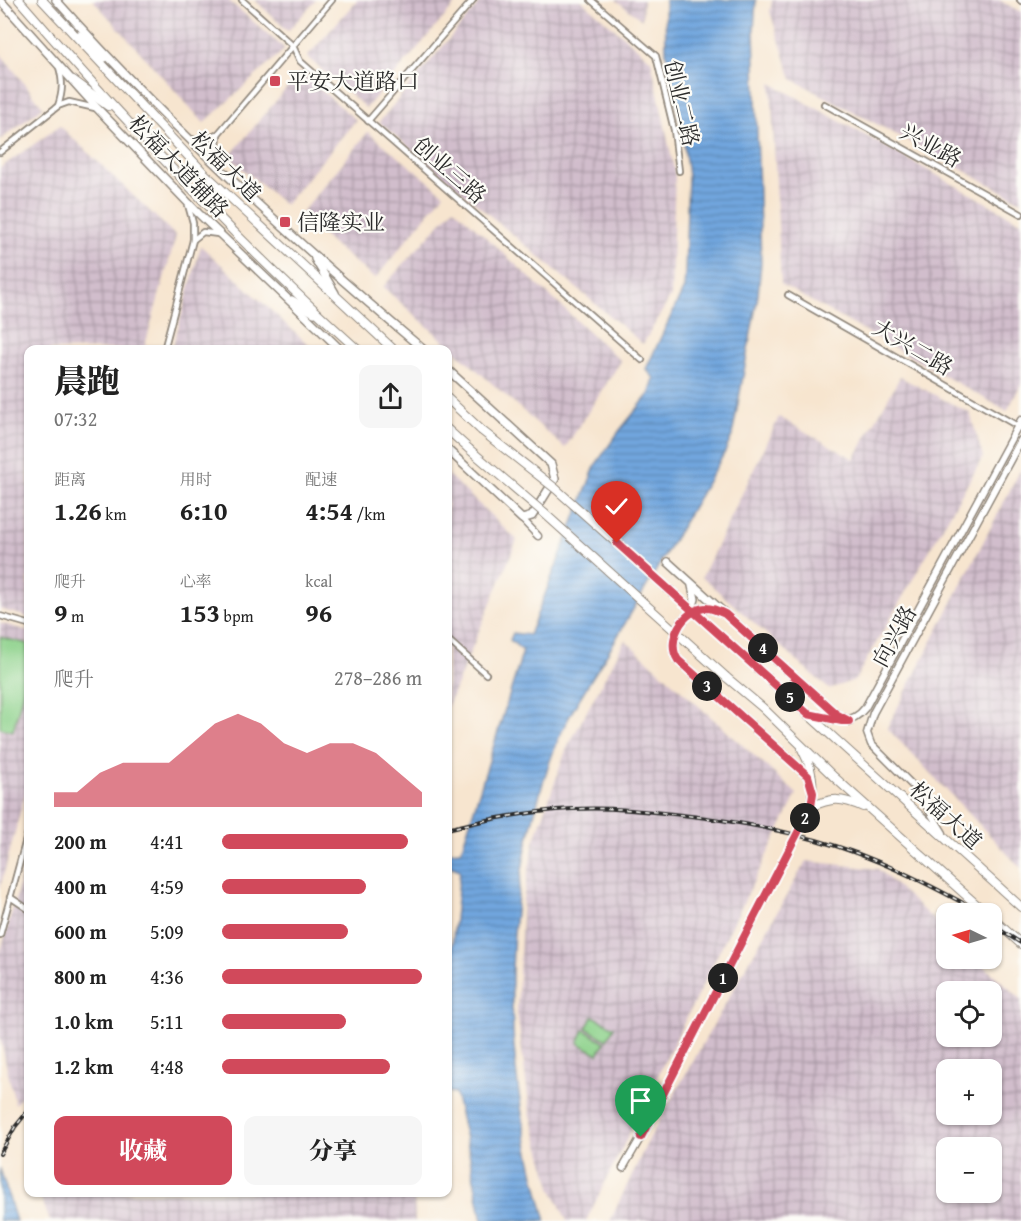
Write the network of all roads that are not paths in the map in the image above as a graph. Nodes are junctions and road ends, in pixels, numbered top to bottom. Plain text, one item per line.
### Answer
1 (0, 0) edge
2 (19, 0) edge
3 (42, 0) edge
4 (56, 0) edge
5 (242, 0) edge
6 (332, 0) edge
7 (473, 0) edge
8 (591, 0) edge
9 (54, 13) junction
10 (88, 43) junction
11 (292, 46) junction
12 (59, 67) junction
13 (111, 74) junction
14 (73, 80) junction
15 (138, 87) junction
16 (824, 104) dead end
17 (58, 106) junction
18 (97, 108) junction
19 (121, 116) junction
20 (368, 121) junction
21 (218, 134) junction
22 (188, 138) junction
23 (0, 152) edge
24 (221, 169) junction
25 (679, 171) dead end
26 (186, 200) junction
27 (1021, 214) edge
28 (220, 234) junction
29 (193, 240) junction
30 (311, 253) junction
31 (282, 294) junction
32 (788, 296) dead end
33 (340, 300) junction
34 (326, 320) junction
35 (165, 345) edge
36 (336, 345) edge
37 (353, 345) edge
38 (389, 345) edge
39 (418, 345) edge
40 (642, 360) dead end
41 (452, 374) edge
42 (452, 403) edge
43 (1020, 425) edge
44 (452, 434) edge
45 (1021, 440) edge
46 (452, 454) edge
47 (522, 519) junction
48 (538, 536) dead end
49 (668, 562) dead end
50 (692, 584) junction
51 (725, 614) junction
52 (0, 616) edge
53 (686, 619) junction
54 (24, 623) edge
55 (452, 643) edge
56 (486, 674) dead end
57 (808, 714) junction
58 (849, 721) junction
59 (798, 742) junction
60 (813, 793) junction
61 (811, 807) junction
62 (870, 810) junction
63 (946, 839) junction
64 (24, 846) edge
65 (10, 897) junction
66 (975, 903) edge
67 (24, 906) edge
68 (1021, 907) edge
69 (1002, 927) edge
70 (0, 935) edge
71 (1021, 944) edge
72 (623, 1168) dead end

1 - 12 main road, 松福大道辅路
2 - 19 main road, 松福大道
3 - 9 main road, 松福大道
4 - 10 main road, 松福大道辅路
4 - 15 main road, 松福大道辅路
5 - 11 street, 创业三路
6 - 11 street
7 - 20 street
8 - 25 street, 创业二路
9 - 10 main road, 松福大道辅路
9 - 13 main road, 松福大道
10 - 13 main road, 松福大道辅路
10 - 15 main road, 松福大道辅路
11 - 20 street, 创业三路
11 - 21 street
12 - 14 main road, 松福大道辅路
12 - 17 street
13 - 33 main road, 松福大道
14 - 18 main road, 松福大道辅路
14 - 19 main road
15 - 22 main road, 松福大道辅路
16 - 27 street, 兴业路
17 - 18 street
17 - 23 street
18 - 26 main road, 松福大道辅路
19 - 34 main road, 松福大道
20 - 40 street, 创业三路
21 - 22 street
21 - 24 street
22 - 24 main road, 松福大道辅路
24 - 30 main road, 松福大道辅路
26 - 28 main road, 松福大道辅路
26 - 29 street
28 - 29 street
28 - 31 main road, 松福大道辅路
29 - 35 street
30 - 33 main road
30 - 39 main road, 松福大道辅路
31 - 34 main road
31 - 36 main road, 松福大道辅路
32 - 43 street, 大兴二路
33 - 38 main road, 松福大道
34 - 37 main road, 松福大道
41 - 47 main road
42 - 57 main road, 松福大道, bridge
43 - 58 street, 向兴路
44 - 59 main road, 松福大道, bridge
45 - 63 street, 向兴路
46 - 47 main road
47 - 48 street
49 - 50 main road
50 - 51 main road
50 - 53 main road
51 - 53 main road
51 - 58 main road
52 - 54 street
53 - 60 main road
55 - 56 street
57 - 58 street
57 - 63 main road, 松福大道
59 - 60 main road, 松福大道
59 - 62 main road, 松福大道
60 - 61 main road, 松福大道
61 - 62 main road, 松福大道
61 - 72 street
62 - 66 main road, 松福大道
63 - 68 main road, 松福大道
64 - 65 street
65 - 67 street
65 - 70 street
69 - 71 main road

